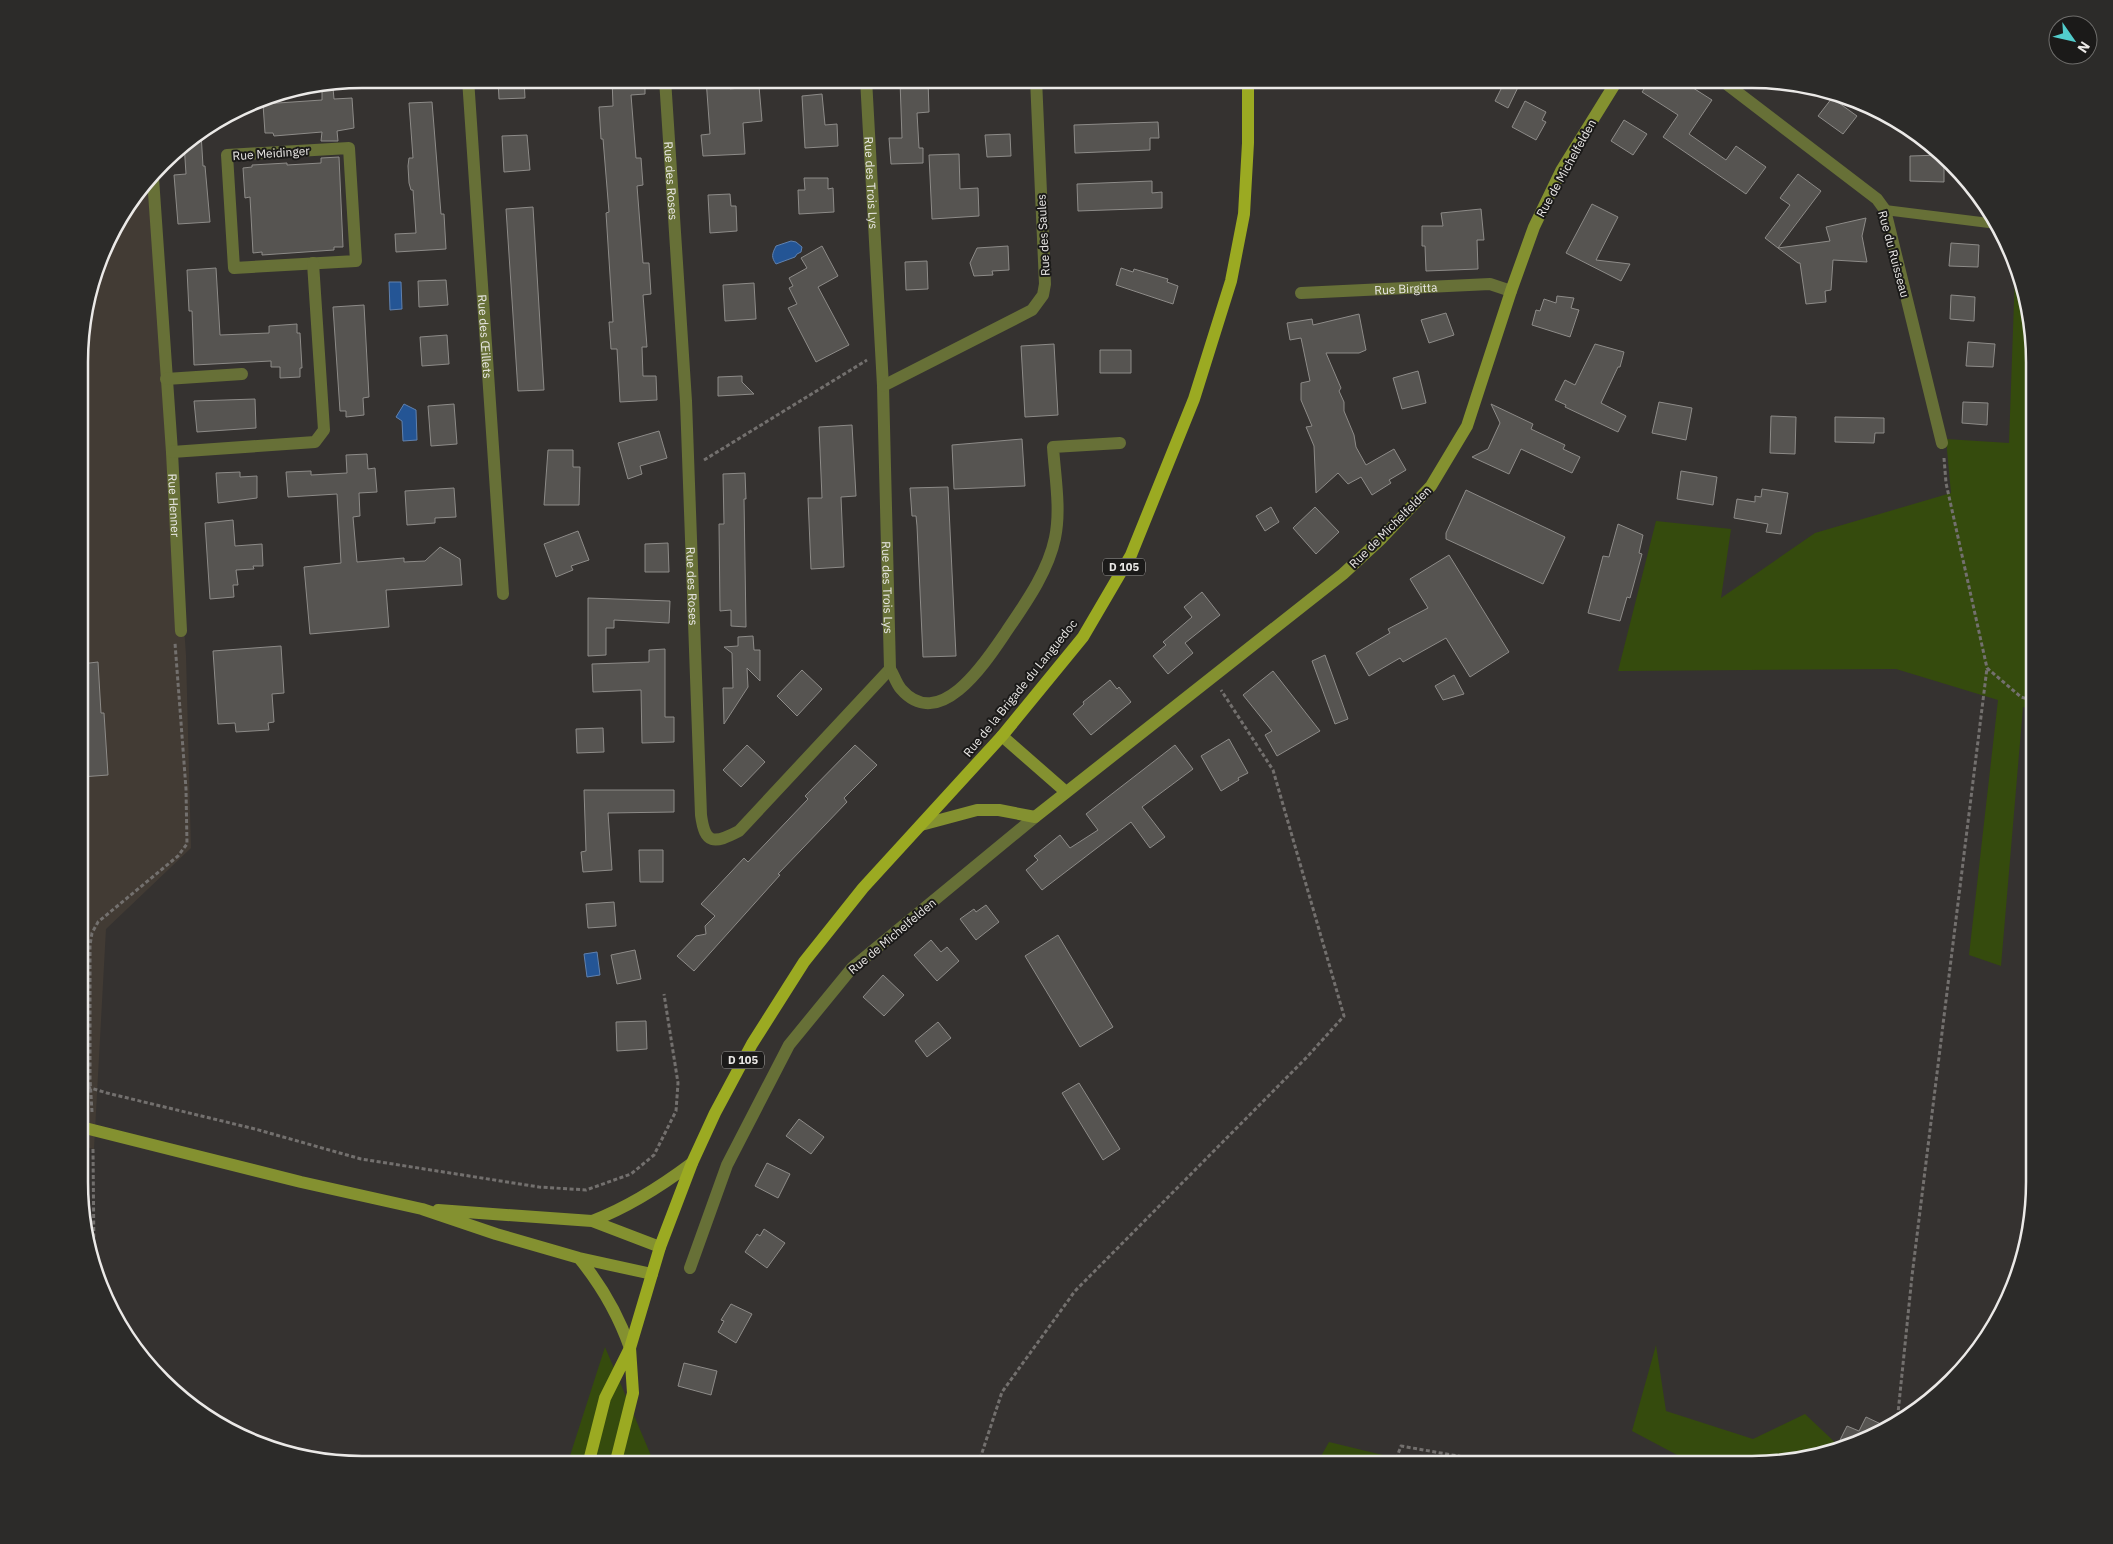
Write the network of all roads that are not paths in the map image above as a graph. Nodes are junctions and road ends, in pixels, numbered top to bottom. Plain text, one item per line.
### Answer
1 (469, 88) edge
2 (666, 88) edge
3 (866, 88) edge
4 (1036, 88) edge
5 (1248, 88) edge
6 (1612, 88) edge
7 (1732, 88) edge
8 (153, 183) edge
9 (1885, 210) junction
10 (1988, 223) edge
11 (312, 263) junction
12 (1511, 290) junction
13 (1301, 293) dead end
14 (242, 374) dead end
15 (166, 379) junction
16 (883, 386) junction
17 (1120, 443) dead end
18 (1942, 443) road end
19 (172, 452) junction
20 (503, 594) dead end
21 (181, 631) road end
22 (890, 668) junction
23 (1002, 736) junction
24 (1066, 792) junction
25 (1035, 817) junction
26 (922, 824) junction
27 (87, 1128) edge
28 (692, 1163) junction
29 (422, 1209) junction
30 (592, 1221) junction
31 (660, 1247) junction
32 (579, 1258) junction
33 (690, 1268) dead end
34 (652, 1274) junction
35 (630, 1348) junction
36 (590, 1456) edge
37 (617, 1456) edge

1 - 20 street, Rue des Œillets
2 - 22 street, Rue des Roses
3 - 16 street, Rue des Trois Lys
4 - 16 street, Rue des Saules
5 - 23 main road, Rue de la Brigade du Languedoc / D 105
6 - 12 street, Rue de Michelfelden
7 - 9 street, Rue du Ruisseau
8 - 15 street, Rue Henner
9 - 10 lane
9 - 18 street, Rue du Ruisseau
11 - 11 street, Rue Meidinger
11 - 19 street
12 - 13 street, Rue Birgitta
12 - 24 street, Rue de Michelfelden
14 - 15 street
15 - 19 street, Rue Henner
16 - 22 street, Rue des Trois Lys
17 - 22 street, Rue des Trois Lys
19 - 21 street, Rue Henner
23 - 24 street
23 - 26 main road, Rue de la Brigade du Languedoc / D 105
24 - 25 street, Rue de Michelfelden
25 - 26 street
25 - 33 street, Rue de Michelfelden
26 - 28 main road, Rue de la Brigade du Languedoc / D 105
27 - 29 street
28 - 30 street
28 - 31 main road, D 105
29 - 30 street
29 - 32 street
30 - 31 street
31 - 34 main road, D 105
32 - 34 street
32 - 35 street
34 - 35 main road, D 105
35 - 36 main road, D 105
35 - 37 main road, D 105

